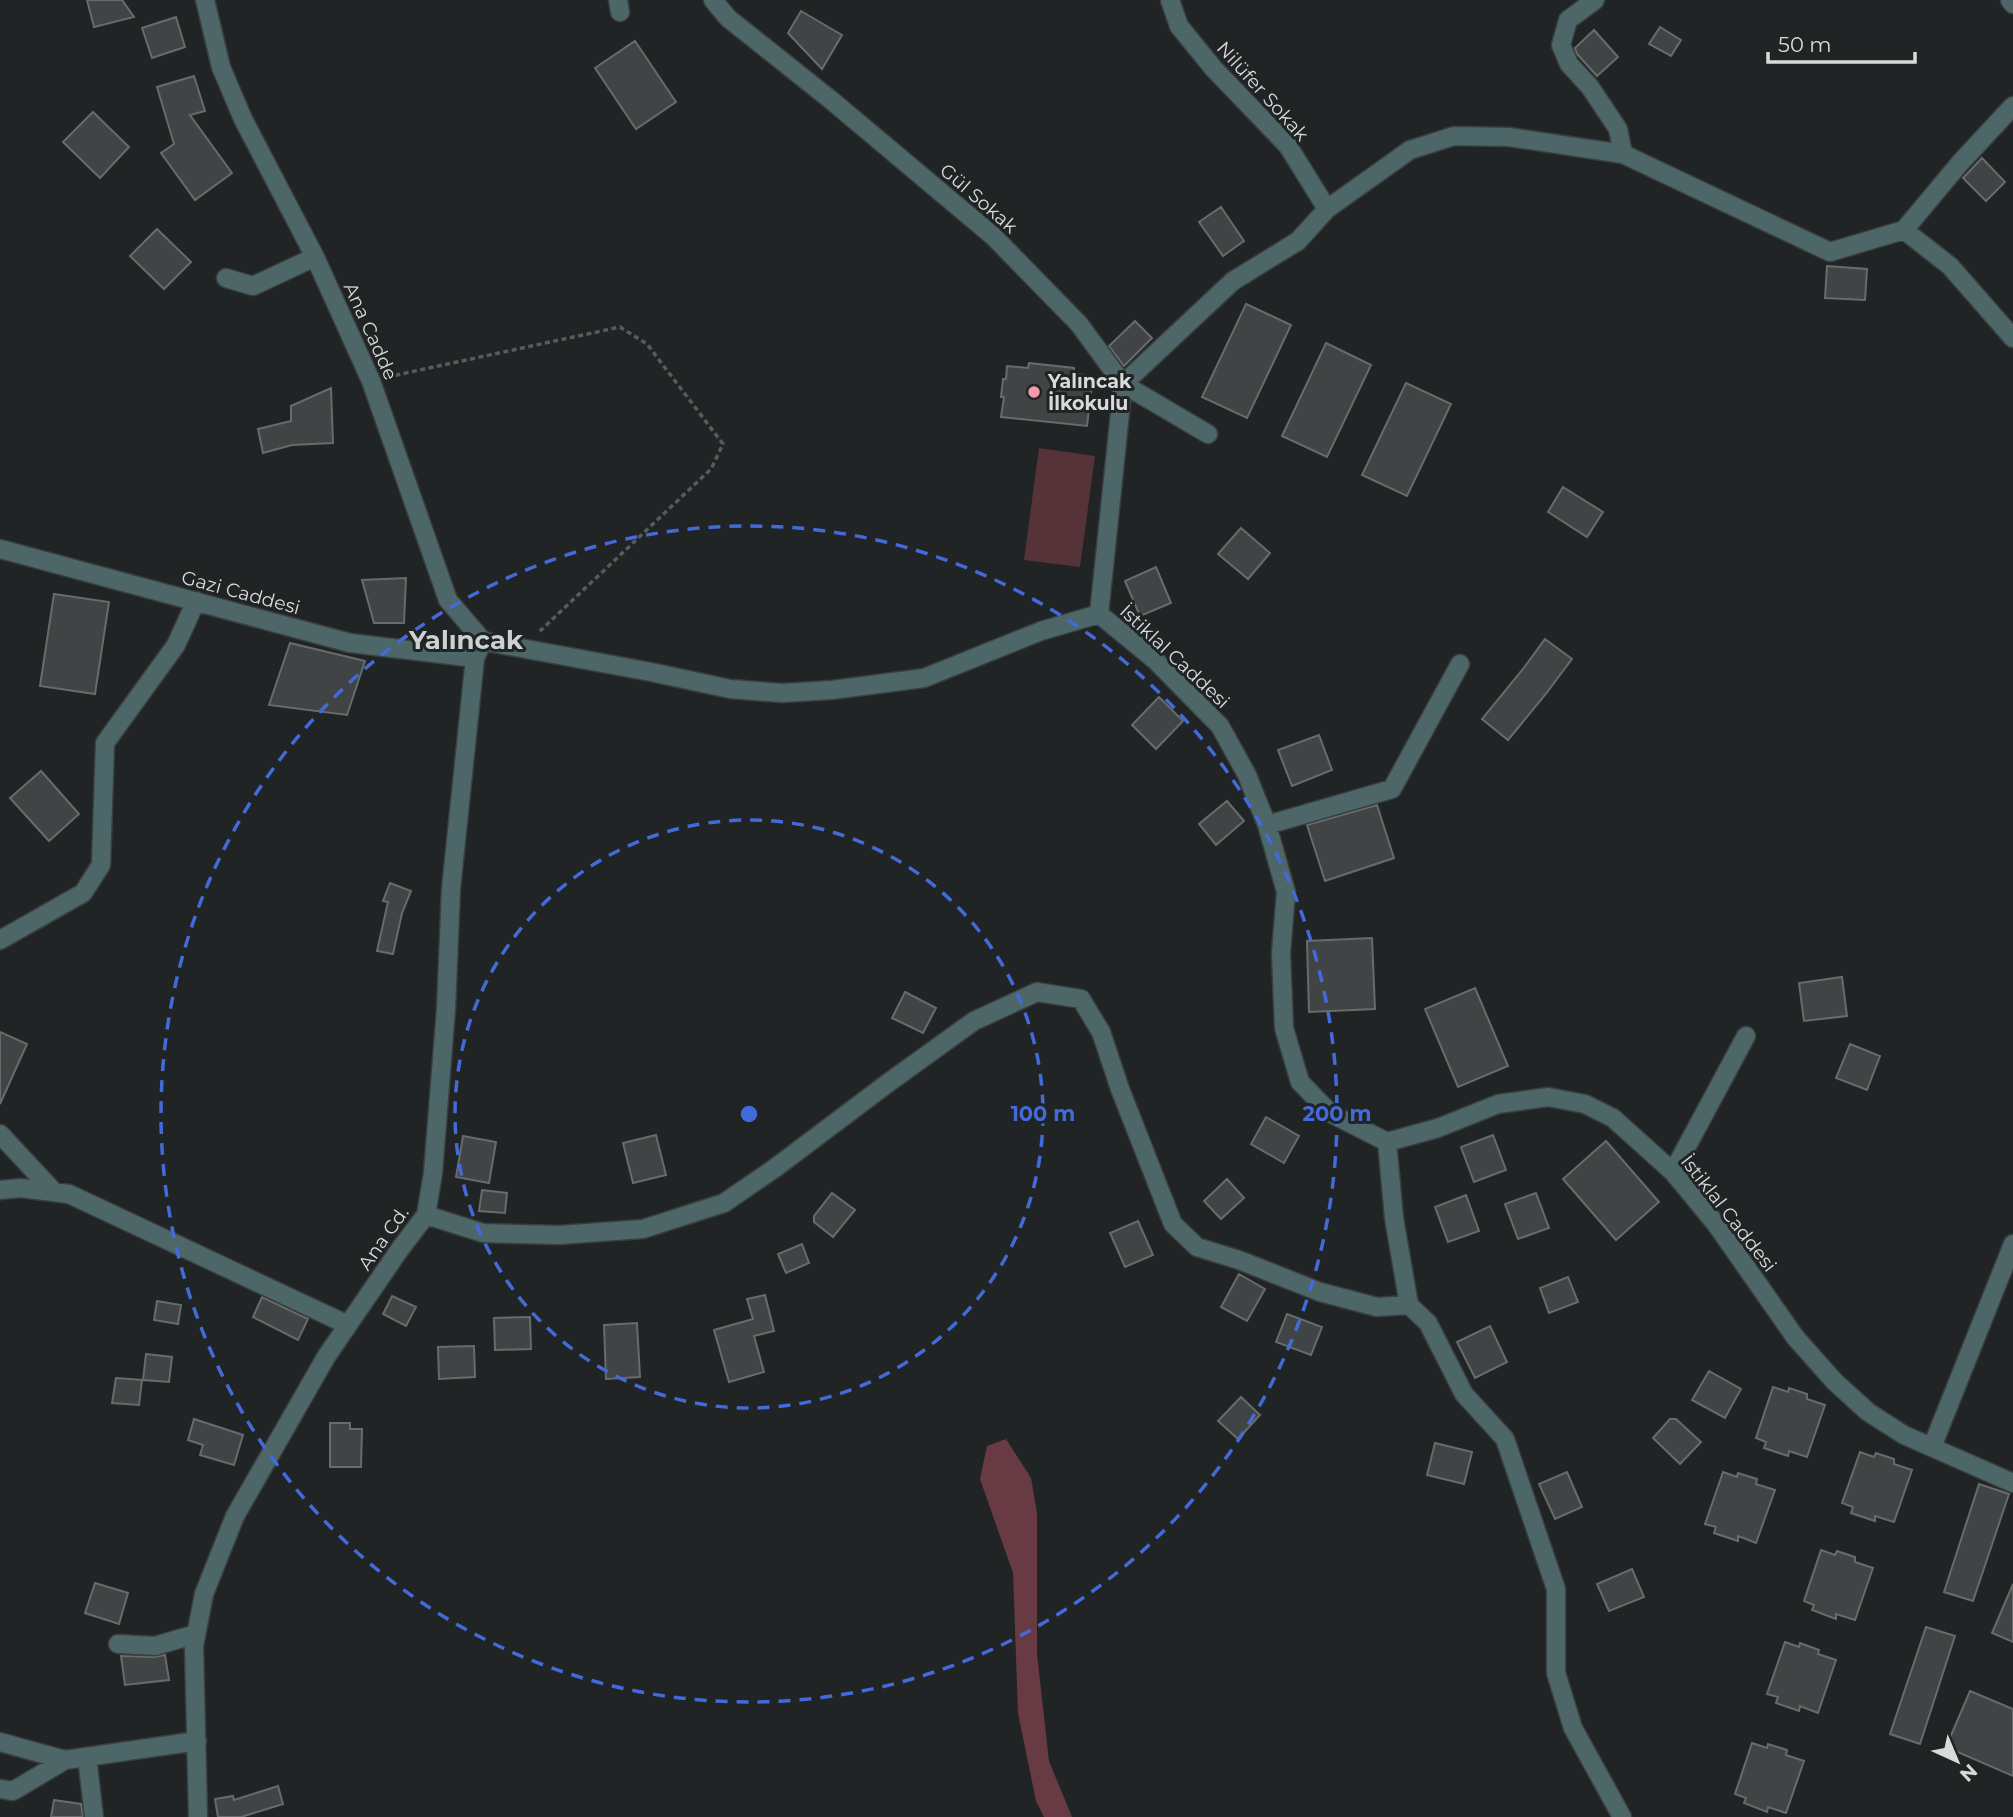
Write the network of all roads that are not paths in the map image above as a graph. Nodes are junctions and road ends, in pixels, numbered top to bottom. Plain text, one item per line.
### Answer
1 (205, 0) edge
2 (713, 0) edge
3 (1170, 0) edge
4 (1595, 0) edge
5 (2013, 106) edge
6 (1623, 154) junction
7 (1327, 209) junction
8 (1904, 230) junction
9 (315, 257) junction
10 (226, 278) dead end
11 (2013, 338) edge
12 (1123, 384) junction
13 (1208, 434) dead end
14 (0, 549) edge
15 (196, 601) junction
16 (1099, 614) junction
17 (483, 641) junction
18 (475, 658) junction
19 (1460, 664) dead end
20 (1267, 825) junction
21 (0, 940) edge
22 (1746, 1035) dead end
23 (0, 1134) edge
24 (1387, 1143) junction
25 (1673, 1172) junction
26 (0, 1190) edge
27 (54, 1192) junction
28 (426, 1215) junction
29 (2013, 1244) edge
30 (1409, 1305) junction
31 (348, 1325) junction
32 (1932, 1447) junction
33 (2013, 1483) edge
34 (196, 1634) junction
35 (118, 1644) dead end
36 (197, 1741) junction
37 (0, 1742) edge
38 (87, 1757) junction
39 (65, 1760) junction
40 (0, 1789) edge
41 (94, 1817) edge
42 (198, 1817) edge
43 (1622, 1817) edge

1 - 9 street, Ana Cadde
2 - 12 street, Gül Sokak
3 - 7 street, Nilüfer Sokak
4 - 6 street
5 - 8 street
6 - 7 street
6 - 8 street
7 - 12 street
8 - 11 street
9 - 10 street
9 - 17 street, Ana Cadde
12 - 13 street, Gül Sokak
12 - 16 street
14 - 15 street, Gazi Caddesi
15 - 18 street, Gazi Caddesi
15 - 21 street
16 - 17 street, İstiklal Caddesi
16 - 20 street, İstiklal Caddesi
17 - 18 street, Ana Cd.
18 - 28 street, Ana Cd.
19 - 20 street
20 - 24 street, İstiklal Caddesi
22 - 25 street
23 - 27 street
24 - 25 street, İstiklal Caddesi
24 - 30 street
25 - 32 street, İstiklal Caddesi
26 - 27 street
27 - 31 street
28 - 30 street
28 - 31 street, Ana Cd.
29 - 32 street
30 - 43 street
31 - 34 street, Ana Cd.
32 - 33 street, İstiklal Caddesi
34 - 35 street
34 - 36 street, Ana Cd.
36 - 38 street
36 - 42 street, Ana Cd.
37 - 39 street
38 - 39 street
38 - 41 street
39 - 40 street

